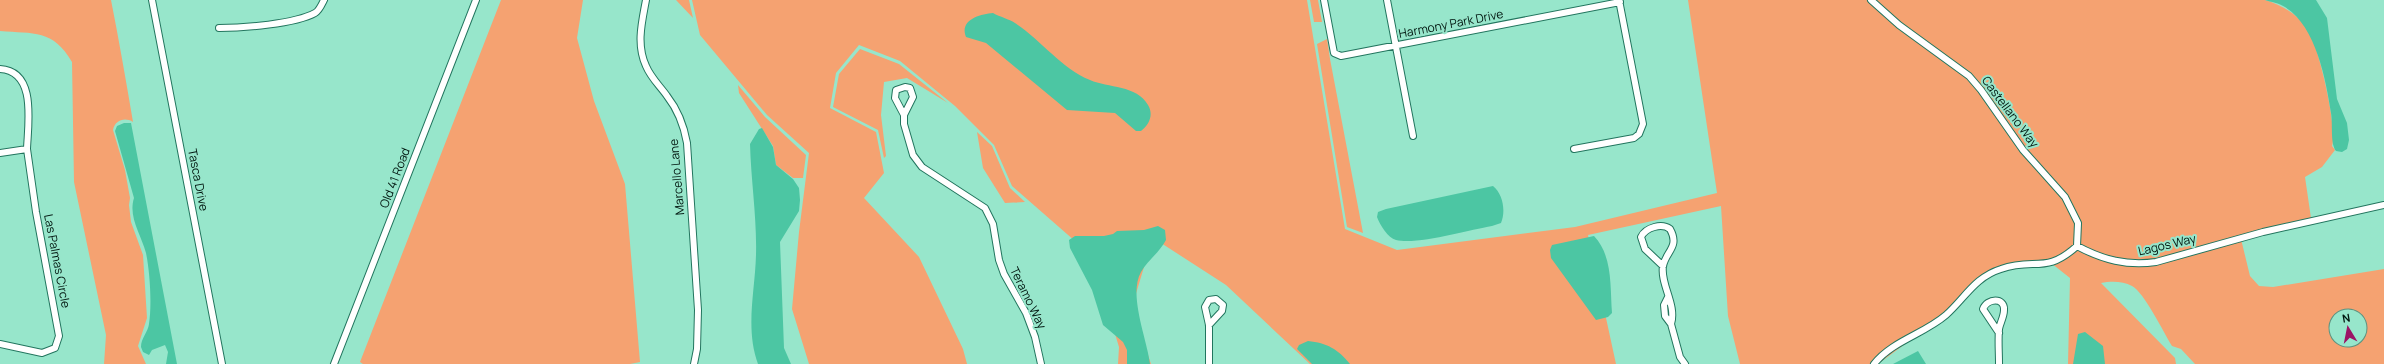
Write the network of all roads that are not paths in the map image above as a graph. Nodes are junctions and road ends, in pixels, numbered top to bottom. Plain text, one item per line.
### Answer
1 (152, 0) edge
2 (324, 0) edge
3 (476, 0) edge
4 (646, 0) edge
5 (1324, 0) edge
6 (1387, 0) edge
7 (1871, 0) edge
8 (1619, 1) edge
9 (219, 28) dead end
10 (1396, 46) junction
11 (0, 69) edge
12 (904, 115) dead end
13 (1413, 136) dead end
14 (27, 149) junction
15 (1574, 149) dead end
16 (0, 153) edge
17 (2384, 206) edge
18 (2077, 246) junction
19 (1663, 266) junction
20 (1209, 325) dead end
21 (1999, 333) junction
22 (0, 344) edge
23 (1680, 357) junction
24 (222, 364) edge
25 (334, 364) edge
26 (694, 364) edge
27 (1040, 364) edge
28 (1209, 364) edge
29 (1678, 364) edge
30 (1685, 364) edge
31 (1874, 364) edge
32 (1999, 364) edge

1 - 24 street, Tasca Drive
2 - 9 street
3 - 25 street, Old 41 Road
4 - 26 street, Marcello Lane
5 - 10 street, Harmony Park Drive
6 - 10 street
7 - 18 street, Castellano Way
8 - 10 street, Harmony Park Drive
8 - 15 street
10 - 13 street
11 - 14 street
12 - 27 street, Teramo Way
14 - 16 street
14 - 22 street, Las Palmas Circle
17 - 18 street, Lagos Way
18 - 31 street
19 - 19 street
19 - 23 street
20 - 28 street
21 - 21 street
21 - 32 street
23 - 29 street
23 - 30 street

